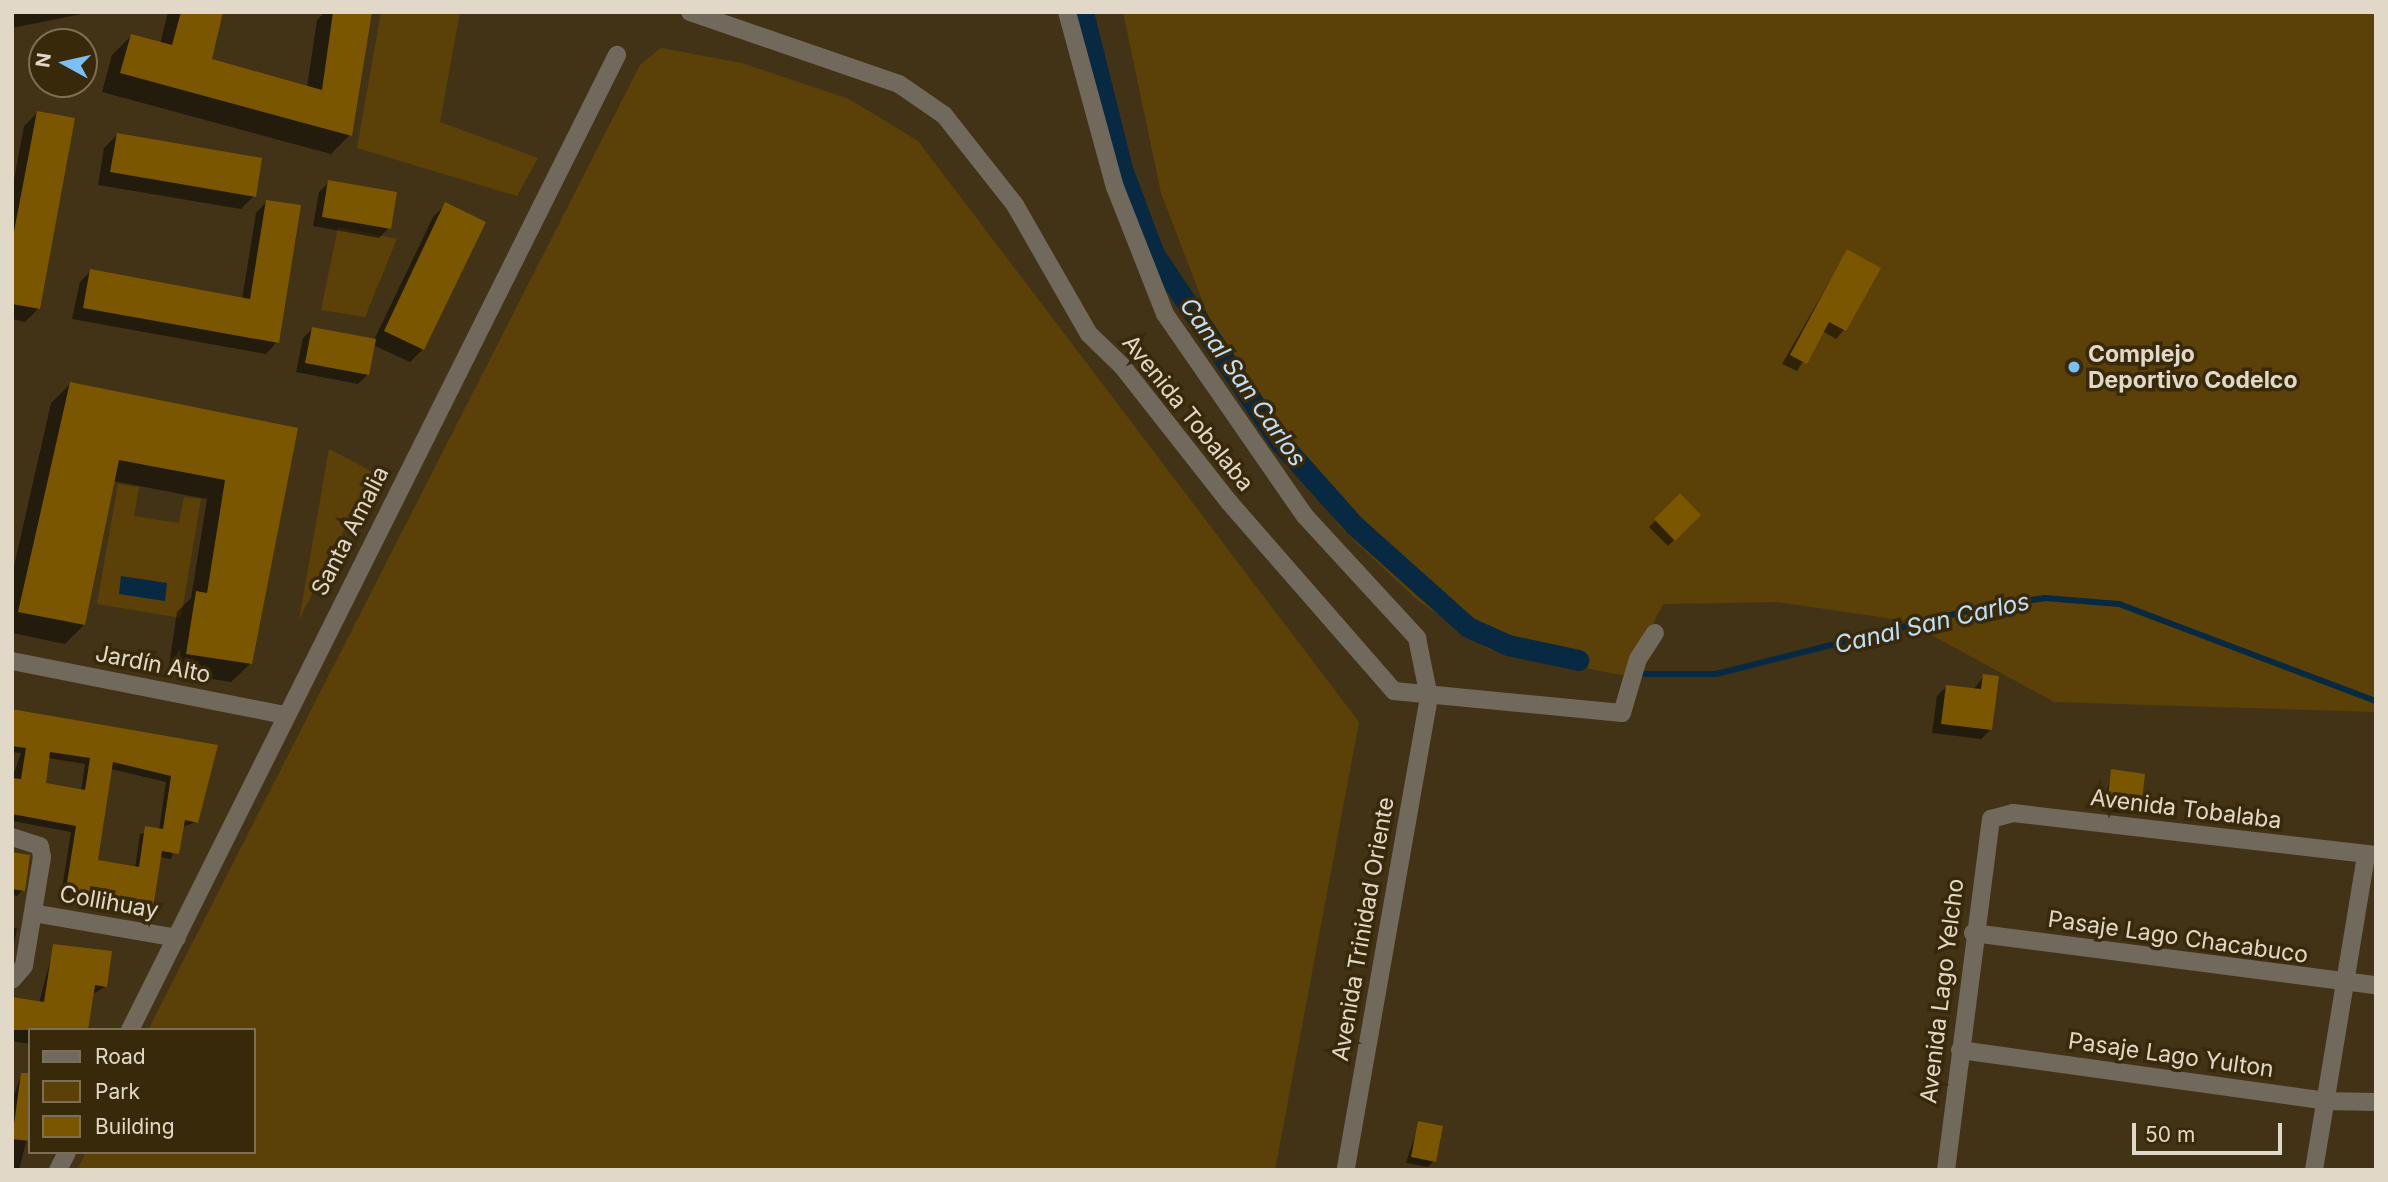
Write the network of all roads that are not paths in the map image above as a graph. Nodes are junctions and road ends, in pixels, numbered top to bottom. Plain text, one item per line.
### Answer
1 (690, 12) edge
2 (1067, 12) edge
3 (617, 55) dead end
4 (1656, 633) dead end
5 (12, 662) edge
6 (1429, 697) junction
7 (284, 715) junction
8 (1991, 819) joint
9 (12, 837) edge
10 (2371, 855) edge
11 (33, 913) junction
12 (1973, 933) junction
13 (177, 938) junction
14 (12, 980) edge
15 (2345, 985) junction
16 (2376, 985) edge
17 (131, 1028) edge
18 (1960, 1050) junction
19 (2326, 1101) junction
20 (2376, 1102) edge
21 (66, 1154) edge
22 (1950, 1169) edge
23 (58, 1170) edge
24 (1346, 1170) edge
25 (2314, 1170) edge

1 - 6 street, Avenida Tobalaba
2 - 6 street
3 - 7 street, Santa Amalia
4 - 6 street, Avenida Tobalaba
5 - 7 street, Jardín Alto
6 - 24 street, Avenida Trinidad Oriente
7 - 13 street, Santa Amalia
8 - 10 street, Avenida Tobalaba
8 - 12 street, Avenida Lago Yelcho
9 - 11 street
10 - 15 street
11 - 13 street, Collihuay
11 - 14 street
12 - 15 street, Pasaje Lago Chacabuco
12 - 18 street, Avenida Lago Yelcho
13 - 17 street, Santa Amalia
15 - 16 street, Pasaje Lago Chacabuco
15 - 19 street
18 - 19 street, Pasaje Lago Yulton
18 - 22 street, Avenida Lago Yelcho
19 - 20 street, Pasaje Lago Yulton
19 - 25 street
21 - 23 street

